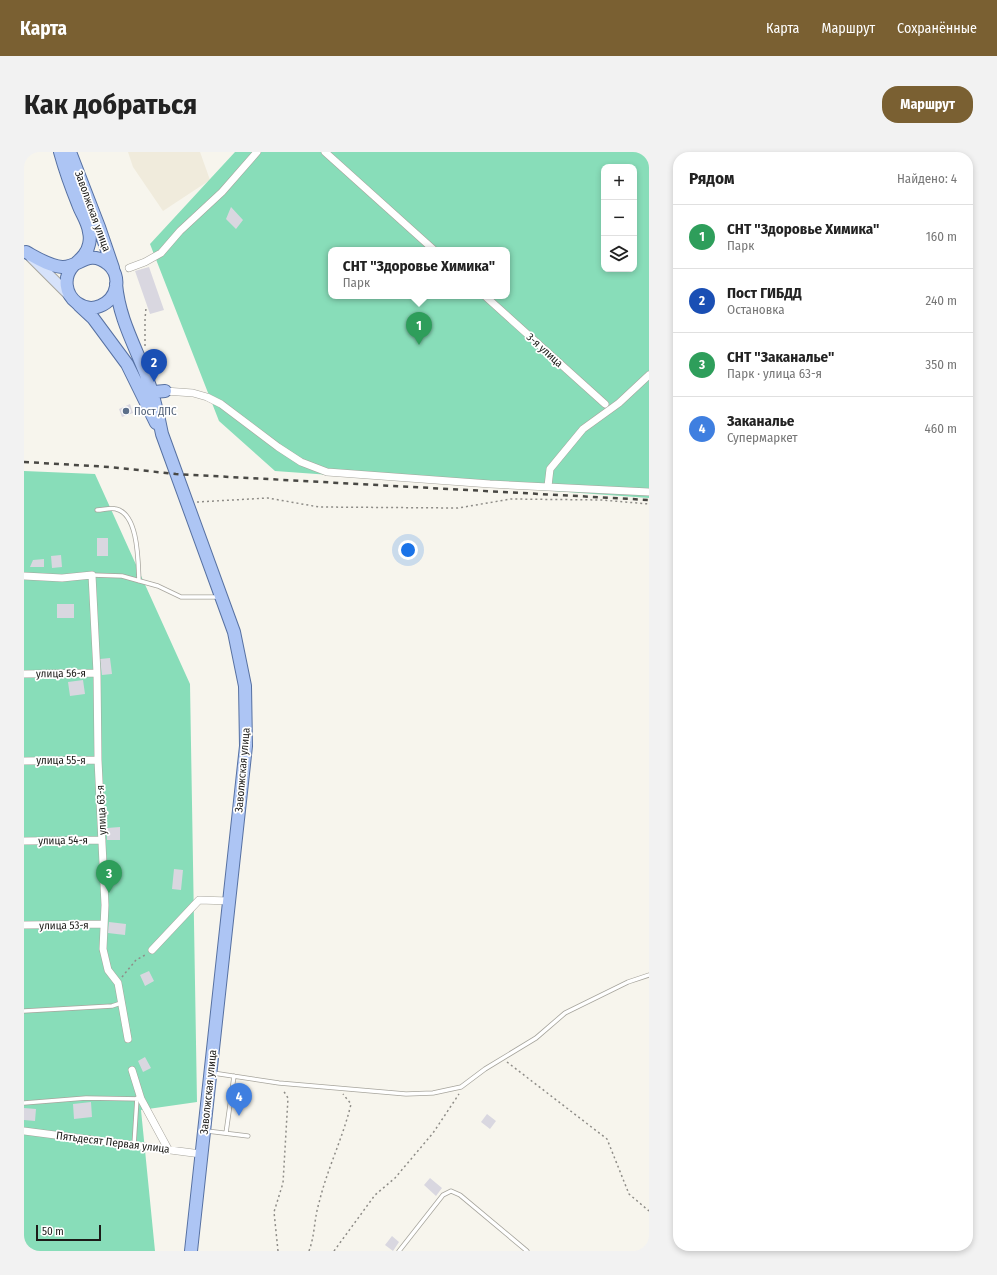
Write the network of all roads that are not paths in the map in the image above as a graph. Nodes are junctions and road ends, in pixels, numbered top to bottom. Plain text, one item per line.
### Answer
1 (60, 152) edge
2 (70, 152) edge
3 (257, 152) edge
4 (325, 152) edge
5 (431, 247) edge
6 (25, 252) edge
7 (78, 262) junction
8 (129, 268) dead end
9 (114, 271) junction
10 (116, 284) junction
11 (488, 299) edge
12 (76, 302) junction
13 (649, 375) edge
14 (165, 391) joint
15 (147, 393) junction
16 (605, 404) dead end
17 (548, 486) junction
18 (649, 492) edge
19 (97, 510) dead end
20 (92, 575) junction
21 (24, 576) edge
22 (139, 581) junction
23 (221, 597) junction
24 (97, 673) junction
25 (24, 674) edge
26 (98, 760) junction
27 (24, 761) edge
28 (102, 840) junction
29 (24, 841) edge
30 (229, 901) junction
31 (104, 924) junction
32 (24, 926) edge
33 (152, 950) road end
34 (649, 975) edge
35 (122, 1003) junction
36 (24, 1011) edge
37 (128, 1039) dead end
38 (132, 1070) dead end
39 (210, 1072) junction
40 (234, 1076) junction
41 (139, 1099) junction
42 (24, 1103) edge
43 (24, 1131) edge
44 (204, 1131) junction
45 (226, 1133) junction
46 (248, 1136) dead end
47 (134, 1145) junction
48 (168, 1149) junction
49 (201, 1154) junction
50 (191, 1251) edge
51 (399, 1251) edge
52 (527, 1251) edge

1 - 7 main road
2 - 9 main road, Заволжская улица
3 - 8 street
4 - 5 street
6 - 7 main road
6 - 12 street
7 - 9 main road
7 - 12 main road
9 - 10 main road
10 - 12 main road
10 - 15 main road
11 - 16 street, 3-я улица
12 - 15 main road
13 - 17 street
14 - 15 main road
14 - 17 street
15 - 23 main road, Заволжская улица
17 - 18 street
19 - 22 lane
20 - 21 street
20 - 22 lane
20 - 24 street, улица 63-я
22 - 23 lane
23 - 30 main road, Заволжская улица
24 - 25 street, улица 56-я
24 - 26 street, улица 63-я
26 - 27 street, улица 55-я
26 - 28 street, улица 63-я
28 - 29 street, улица 54-я
28 - 31 street, улица 63-я
30 - 33 street
30 - 39 main road, Заволжская улица
31 - 32 street, улица 53-я
31 - 35 street, улица 63-я
34 - 40 lane
35 - 36 lane
35 - 37 street, улица 63-я
38 - 41 street
39 - 40 lane
39 - 44 main road, Заволжская улица
40 - 45 lane
41 - 42 lane
41 - 47 lane
41 - 48 street
43 - 47 street, Пятьдесят Первая улица
44 - 45 lane
44 - 49 main road, Заволжская улица
45 - 46 lane
47 - 48 street, Пятьдесят Первая улица
48 - 49 street, Пятьдесят Первая улица
49 - 50 main road, Заволжская улица
51 - 52 lane

